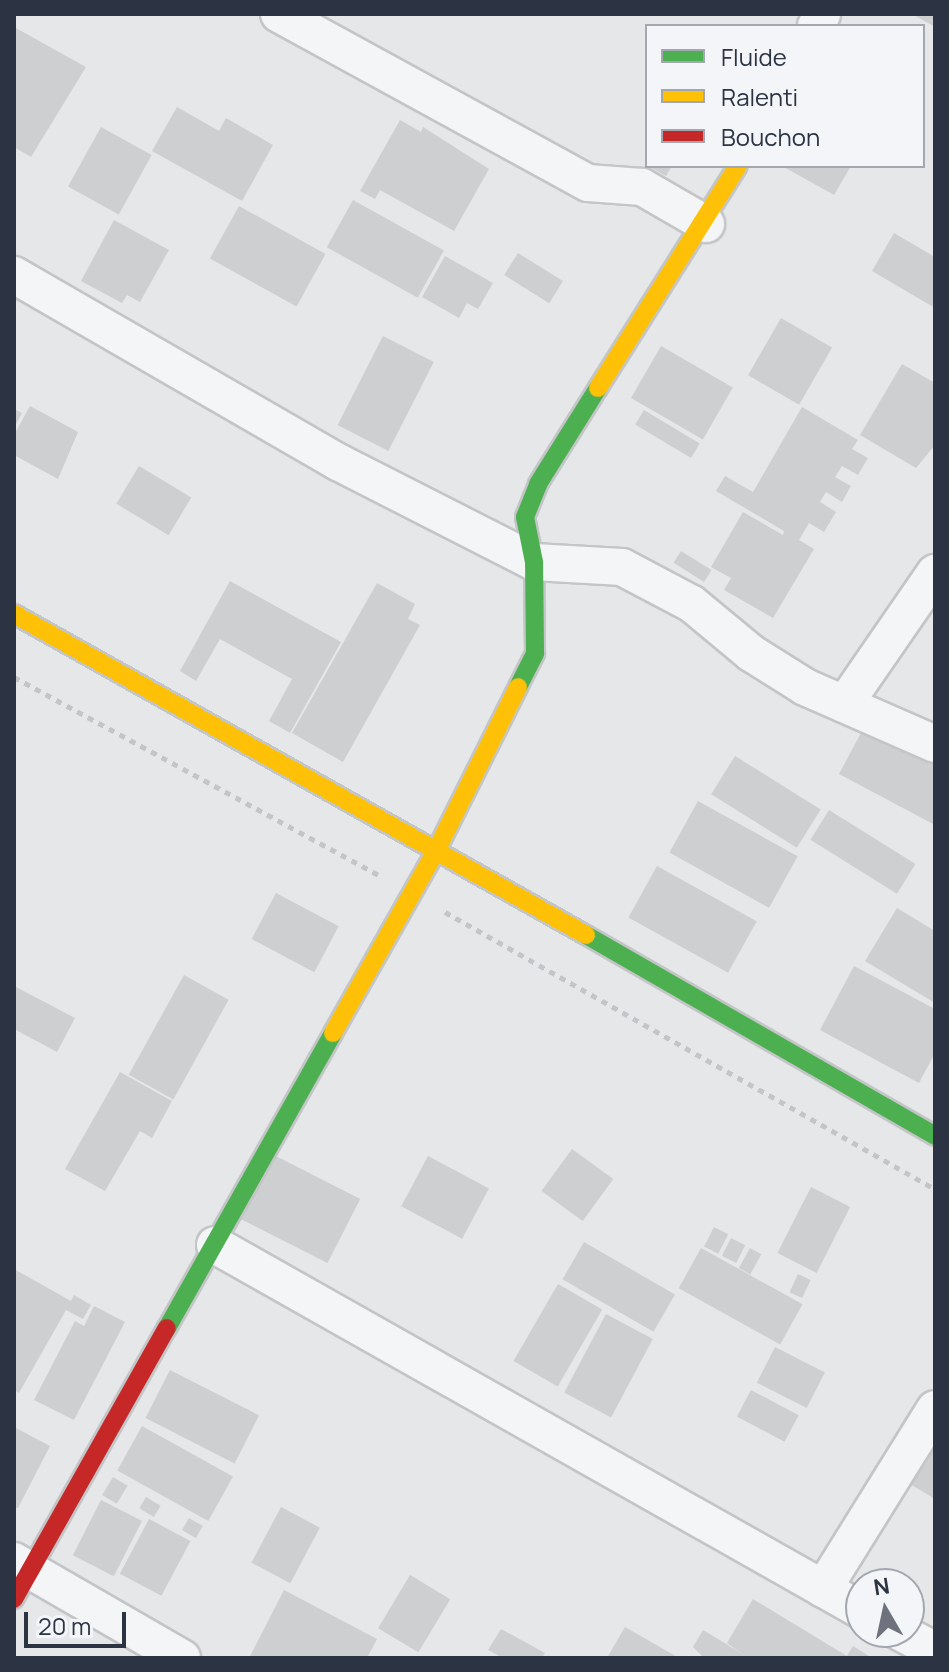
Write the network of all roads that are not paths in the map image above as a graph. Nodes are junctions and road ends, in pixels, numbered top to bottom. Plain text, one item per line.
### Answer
1 (279, 14) edge
2 (737, 168) edge
3 (706, 224) junction
4 (14, 275) edge
5 (534, 562) junction
6 (935, 573) edge
7 (14, 614) edge
8 (846, 702) junction
9 (935, 744) edge
10 (437, 849) junction
11 (935, 1136) edge
12 (215, 1245) junction
13 (935, 1409) edge
14 (19, 1577) edge
15 (823, 1589) junction
16 (845, 1601) edge
17 (182, 1658) edge

1 - 3 street
2 - 3 street
3 - 5 street
4 - 5 street
5 - 8 street
5 - 10 street
6 - 8 street
7 - 10 street
8 - 9 street
10 - 11 street
10 - 12 street
12 - 14 street
12 - 15 street
13 - 15 street
14 - 17 street
15 - 16 street

